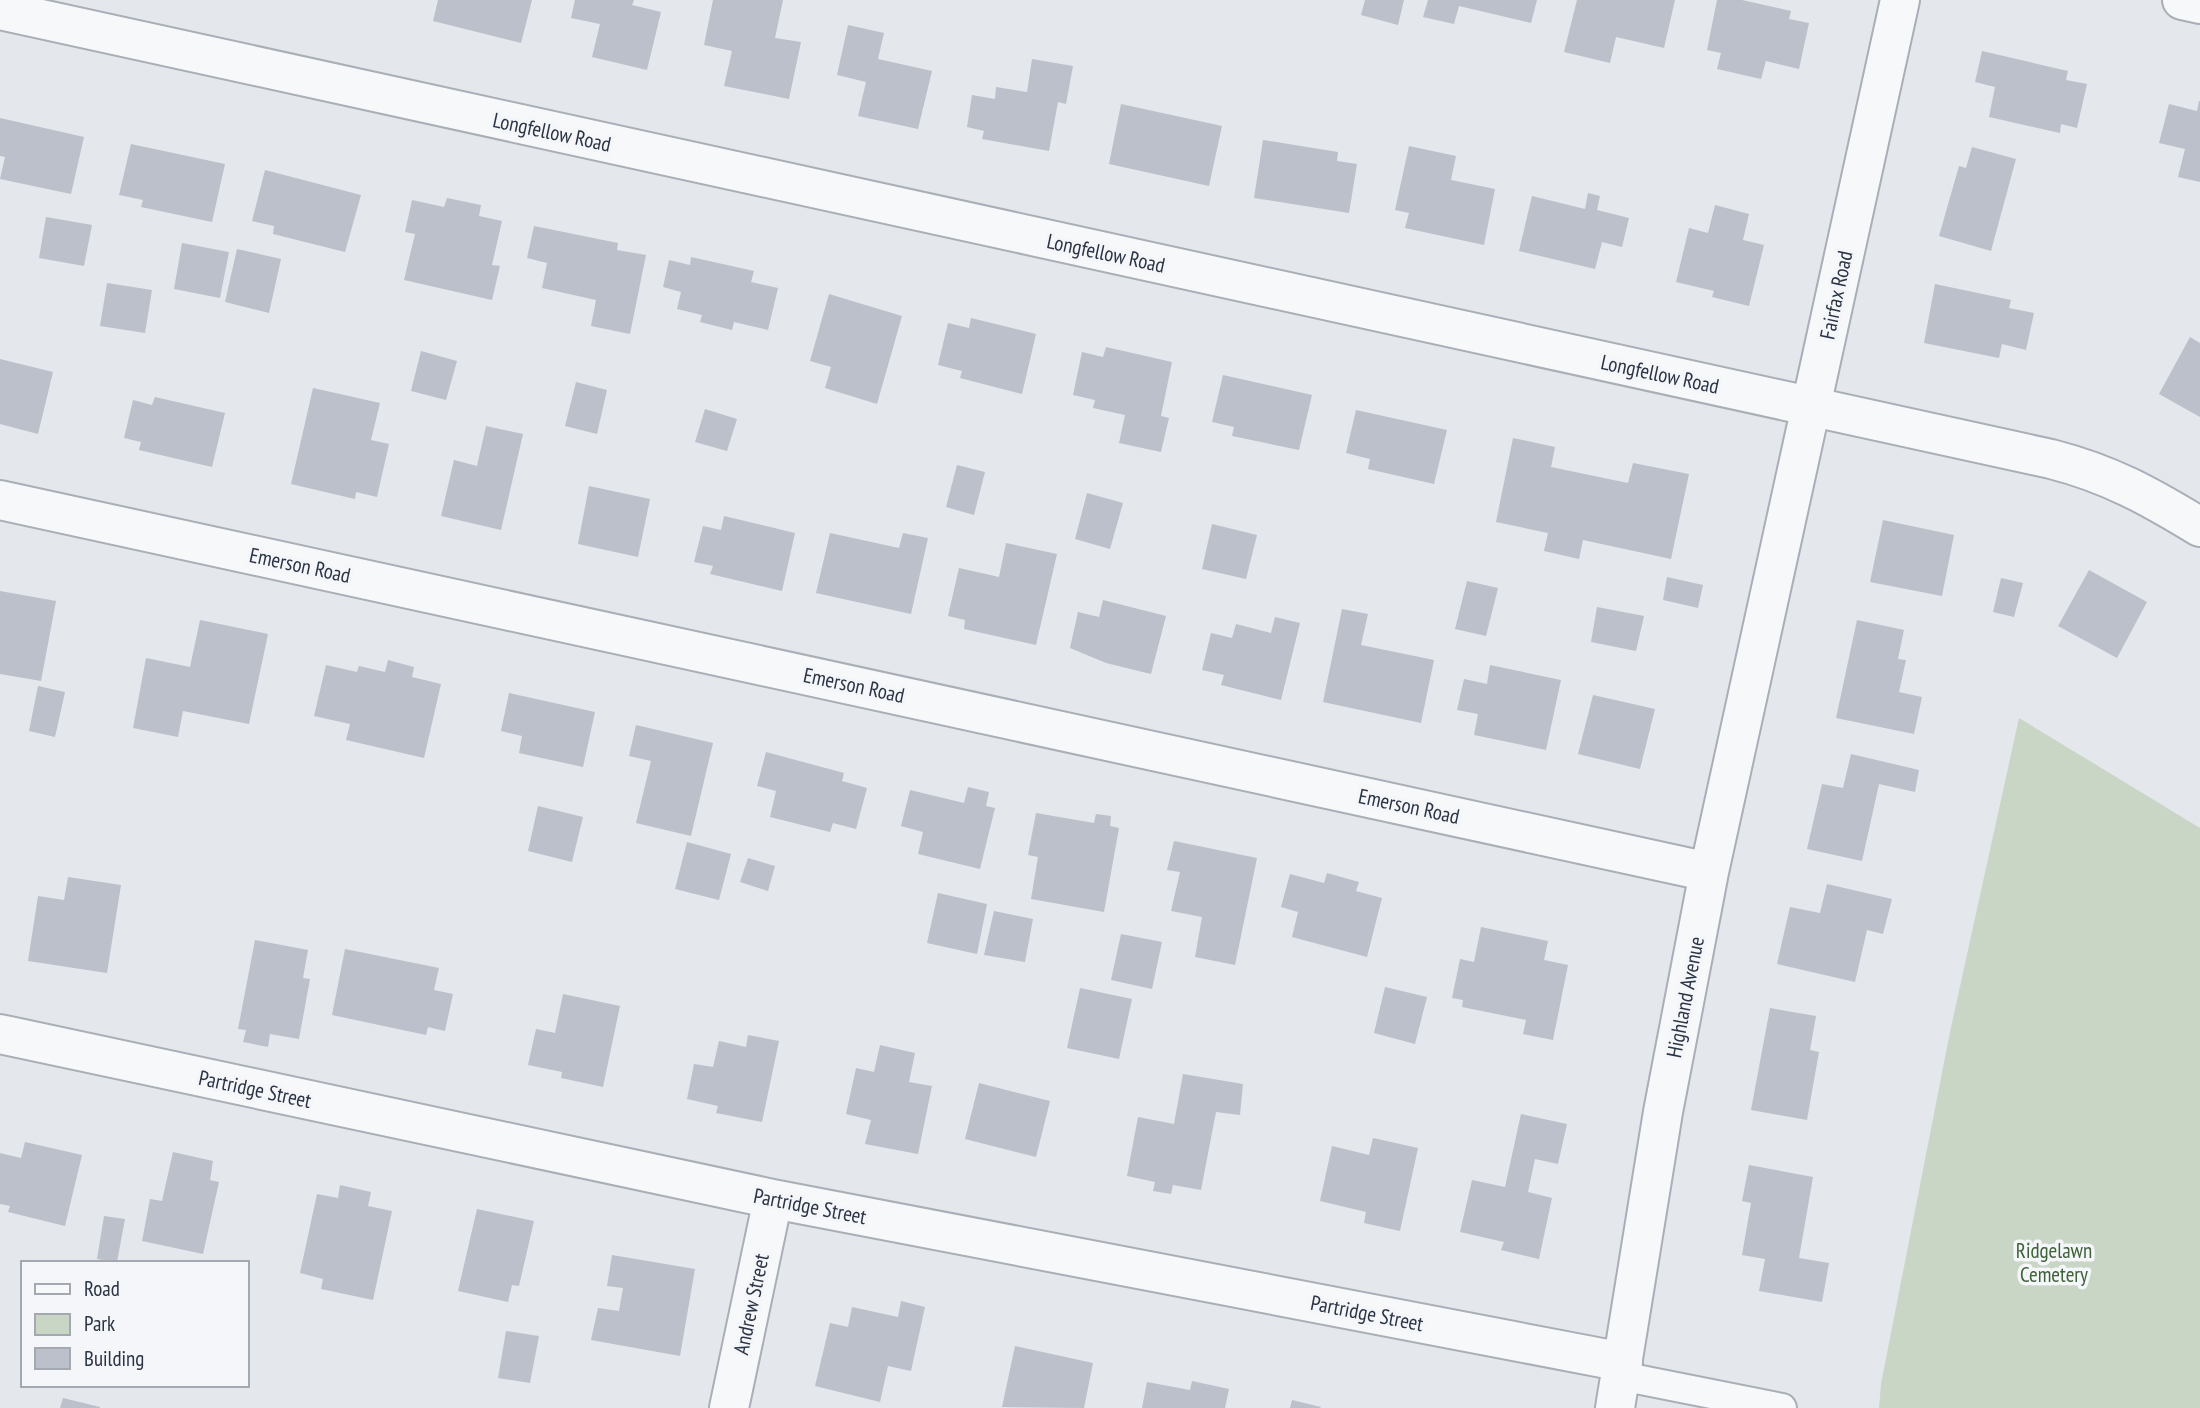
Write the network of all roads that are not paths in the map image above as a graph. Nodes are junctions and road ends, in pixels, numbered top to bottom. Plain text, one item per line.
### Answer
1 (1900, 0) edge
2 (2182, 0) edge
3 (2200, 4) edge
4 (0, 10) edge
5 (1811, 407) junction
6 (0, 500) edge
7 (2200, 527) edge
8 (1770, 590) joint
9 (1709, 872) junction
10 (0, 1034) edge
11 (773, 1199) junction
12 (1620, 1382) edge
13 (729, 1408) edge
14 (1782, 1408) edge

1 - 5 street, Fairfax Road
2 - 3 street
4 - 5 street, Longfellow Road
5 - 7 street, Longfellow Road
5 - 8 street, Fairfax Road
6 - 9 street, Emerson Road
8 - 9 street, Highland Avenue
9 - 12 street, Highland Avenue
10 - 11 street, Partridge Street
11 - 12 street, Partridge Street
11 - 13 street, Andrew Street
12 - 14 lane, Partridge Street

